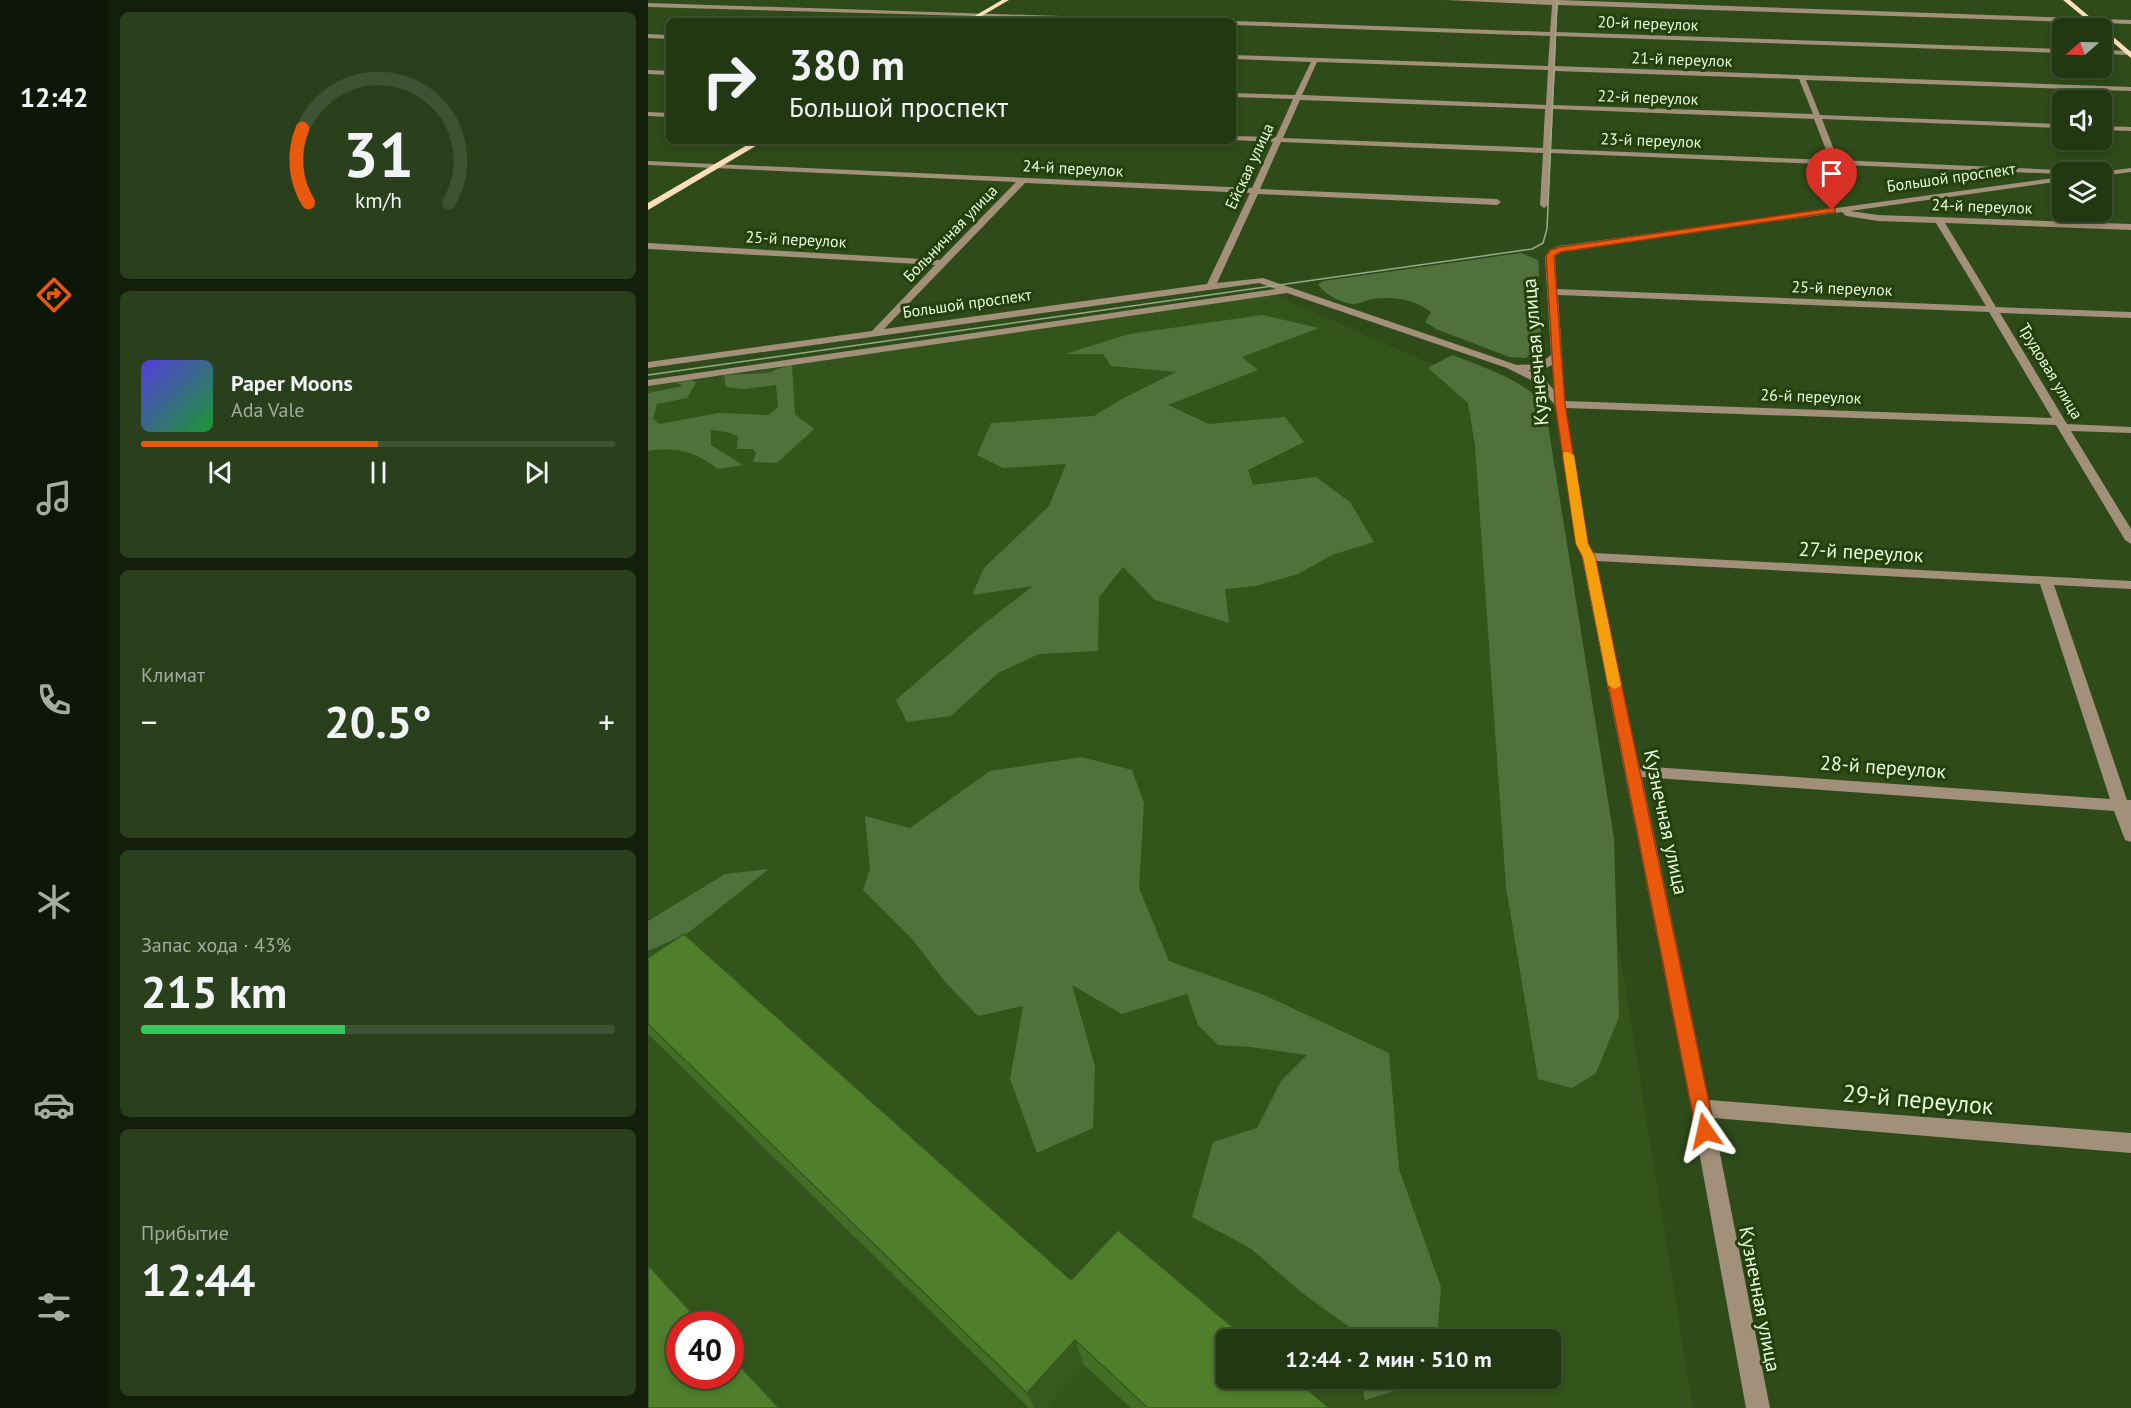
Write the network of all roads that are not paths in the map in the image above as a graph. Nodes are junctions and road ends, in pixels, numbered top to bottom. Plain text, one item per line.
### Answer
1 (1006, 0) edge
2 (1449, 0) edge
3 (2066, 0) edge
4 (1555, 1) edge
5 (886, 4) dead end
6 (648, 5) edge
7 (871, 12) junction
8 (979, 16) junction
9 (975, 18) edge
10 (1049, 18) edge
11 (2087, 18) edge
12 (2052, 20) edge
13 (2112, 22) edge
14 (2131, 22) edge
15 (1236, 23) edge
16 (1553, 33) junction
17 (648, 36) edge
18 (666, 37) edge
19 (2112, 38) edge
20 (2052, 51) edge
21 (2112, 53) edge
22 (2130, 54) edge
23 (1236, 57) edge
24 (1315, 60) junction
25 (1550, 68) junction
26 (648, 72) edge
27 (666, 73) edge
28 (1802, 77) junction
29 (2131, 89) edge
30 (1236, 95) edge
31 (1298, 97) junction
32 (1549, 107) junction
33 (648, 114) edge
34 (666, 115) edge
35 (1817, 117) junction
36 (2052, 126) edge
37 (2112, 128) edge
38 (2131, 129) edge
39 (1236, 138) edge
40 (1278, 140) junction
41 (755, 144) edge
42 (1546, 151) junction
43 (1835, 163) junction
44 (648, 164) edge
45 (716, 167) junction
46 (2131, 170) edge
47 (2052, 171) edge
48 (2112, 173) edge
49 (2052, 180) edge
50 (1022, 181) junction
51 (1254, 191) junction
52 (1497, 202) dead end
53 (1544, 205) dead end
54 (648, 207) edge
55 (1832, 210) junction
56 (1940, 220) junction
57 (2131, 226) edge
58 (648, 246) edge
59 (1560, 249) joint
60 (941, 263) junction
61 (1210, 286) junction
62 (1289, 290) junction
63 (1551, 292) junction
64 (1993, 309) junction
65 (2131, 315) edge
66 (876, 332) junction
67 (1558, 355) junction
68 (648, 365) edge
69 (1510, 366) junction
70 (648, 383) edge
71 (1560, 404) junction
72 (2062, 425) junction
73 (2131, 430) edge
74 (2131, 540) edge
75 (1589, 557) junction
76 (2046, 581) junction
77 (2131, 585) edge
78 (1632, 771) junction
79 (2126, 806) edge
80 (2131, 836) edge
81 (1701, 1108) junction
82 (2131, 1143) edge
83 (1758, 1408) edge

1 - 8 main road
2 - 4 street
3 - 11 main road
4 - 12 street
4 - 16 street
5 - 7 street
6 - 7 street
7 - 8 street
8 - 9 main road
8 - 10 street
13 - 14 street
15 - 16 street, 20-й переулок
16 - 20 street, 20-й переулок
16 - 25 street
17 - 18 street
19 - 22 main road
21 - 22 street
23 - 24 street, 21-й переулок
24 - 25 street, 21-й переулок
24 - 31 street, Ейская улица
25 - 28 street, 21-й переулок
25 - 32 street
26 - 27 street
28 - 29 street, 21-й переулок
28 - 35 street
30 - 31 street, 22-й переулок
31 - 32 street, 22-й переулок
31 - 40 street, Ейская улица
32 - 35 street, 22-й переулок
32 - 42 street
33 - 34 street
35 - 36 street, 22-й переулок
35 - 43 street
37 - 38 street
39 - 40 street, 23-й переулок
40 - 42 street, 23-й переулок
40 - 51 street, Ейская улица
41 - 45 main road
42 - 43 street, 23-й переулок
42 - 53 street
43 - 47 street, 23-й переулок
44 - 45 street, 24-й переулок
45 - 50 street, 24-й переулок
45 - 54 main road
46 - 48 street
49 - 55 street, Большой проспект
50 - 51 street, 24-й переулок
50 - 60 street, Больничная улица
51 - 52 street, 24-й переулок
51 - 61 street, Ейская улица
55 - 56 street, 24-й переулок
55 - 59 street, Большой проспект
56 - 57 street, 24-й переулок
56 - 64 street, Трудовая улица
58 - 60 street, 25-й переулок
59 - 63 street, Кузнечная улица
60 - 66 street, Больничная улица
61 - 62 street, Большой проспект
61 - 66 street, Большой проспект
62 - 69 street, Большой проспект
62 - 70 street, Большой проспект
63 - 64 street, 25-й переулок
63 - 67 street, Кузнечная улица
64 - 65 street, 25-й переулок
64 - 72 street, Трудовая улица
66 - 68 street, Большой проспект
67 - 69 street
67 - 71 street, Кузнечная улица
69 - 71 street, Большой проспект
71 - 72 street, 26-й переулок
71 - 75 street, Кузнечная улица
72 - 73 street, 26-й переулок
72 - 74 street, Трудовая улица
75 - 76 street, 27-й переулок
75 - 78 street, Кузнечная улица
76 - 77 street, 27-й переулок
76 - 79 street
78 - 79 street, 28-й переулок
78 - 81 street, Кузнечная улица
79 - 80 street
81 - 82 street, 29-й переулок
81 - 83 street, Кузнечная улица

